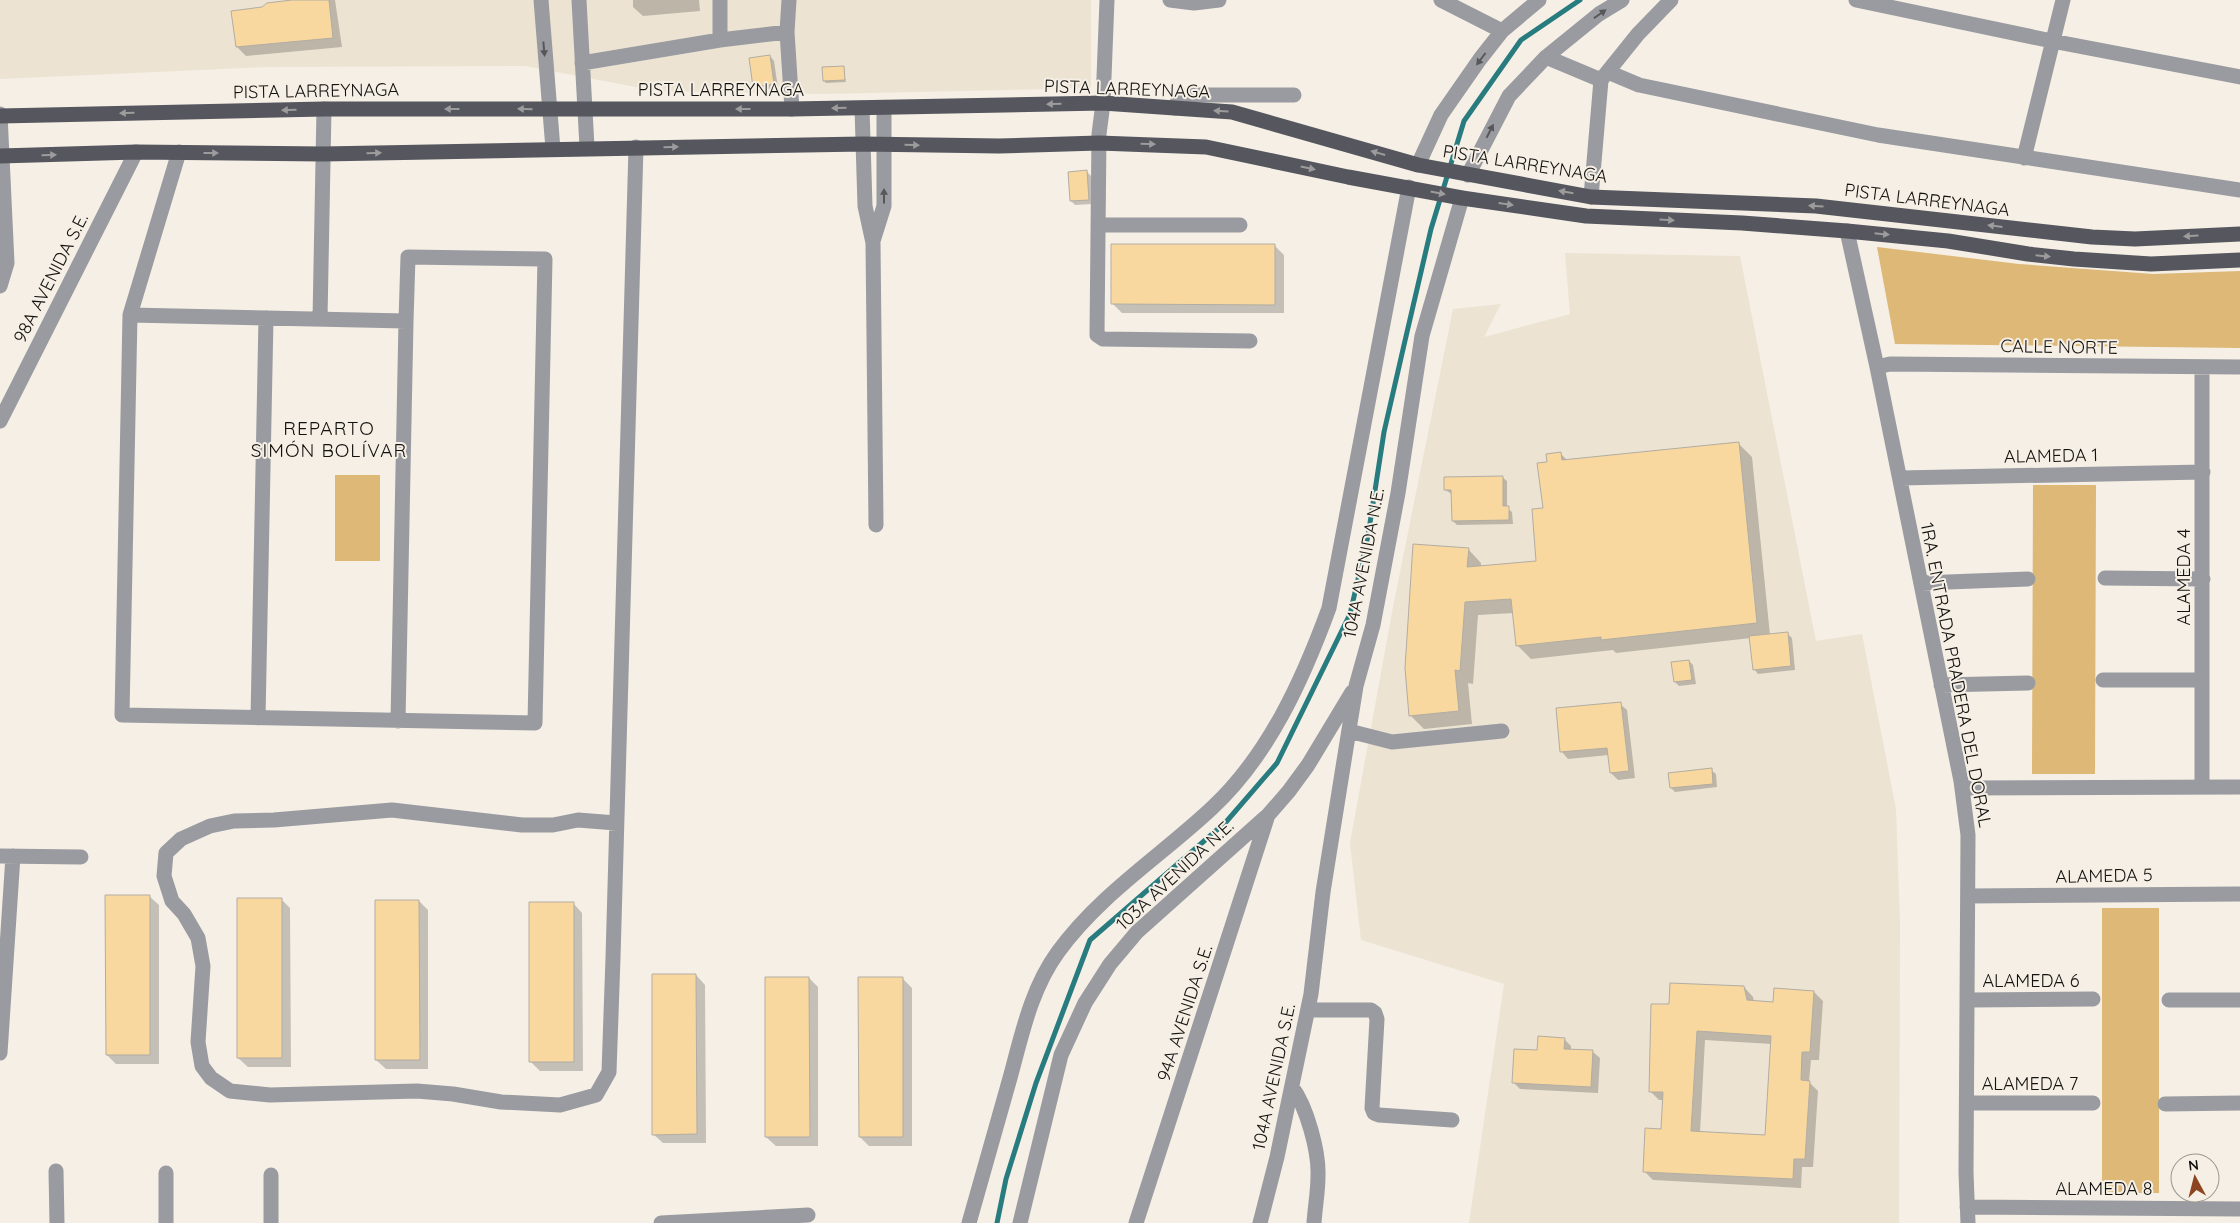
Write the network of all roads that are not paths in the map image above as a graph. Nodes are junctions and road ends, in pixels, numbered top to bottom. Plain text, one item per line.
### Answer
1 (541, 0) edge
2 (579, 0) edge
3 (720, 0) edge
4 (789, 0) edge
5 (1107, 0) edge
6 (1170, 0) edge
7 (1219, 0) edge
8 (1441, 0) edge
9 (1539, 0) edge
10 (1622, 0) edge
11 (1671, 0) edge
12 (1856, 0) edge
13 (2063, 0) edge
14 (1502, 31) junction
15 (787, 32) junction
16 (720, 40) junction
17 (2052, 42) junction
18 (1546, 57) junction
19 (582, 62) junction
20 (1605, 76) junction
21 (2240, 77) edge
22 (1294, 95) dead end
23 (1103, 103) junction
24 (862, 108) junction
25 (884, 108) junction
26 (1175, 108) junction
27 (324, 109) junction
28 (792, 109) junction
29 (550, 110) junction
30 (585, 110) junction
31 (0, 115) edge
32 (1099, 143) junction
33 (863, 144) junction
34 (885, 144) junction
35 (636, 147) junction
36 (587, 148) junction
37 (553, 149) junction
38 (136, 152) junction
39 (179, 152) junction
40 (323, 154) junction
41 (1, 156) edge
42 (2024, 158) junction
43 (1421, 166) junction
44 (1466, 174) junction
45 (1413, 188) junction
46 (2240, 190) edge
47 (1460, 197) junction
48 (1591, 197) junction
49 (1098, 225) junction
50 (1240, 225) dead end
51 (1847, 231) junction
52 (2240, 234) edge
53 (873, 243) junction
54 (2240, 260) edge
55 (0, 286) edge
56 (130, 315) junction
57 (266, 318) junction
58 (320, 319) junction
59 (406, 321) junction
60 (1250, 341) dead end
61 (1877, 367) junction
62 (2202, 367) junction
63 (2240, 367) edge
64 (0, 421) edge
65 (2203, 472) junction
66 (1900, 478) junction
67 (876, 525) dead end
68 (2105, 578) dead end
69 (2028, 579) dead end
70 (2203, 579) junction
71 (1921, 583) junction
72 (2103, 680) dead end
73 (2202, 680) junction
74 (2028, 683) dead end
75 (1356, 686) junction
76 (1941, 686) junction
77 (258, 718) junction
78 (398, 721) junction
79 (1349, 731) junction
80 (1502, 731) dead end
81 (2202, 786) junction
82 (2240, 787) edge
83 (1962, 788) junction
84 (1269, 814) junction
85 (616, 823) junction
86 (6, 856) edge
87 (81, 857) dead end
88 (2240, 894) edge
89 (1968, 896) junction
90 (1318, 938) joint
91 (2093, 999) dead end
92 (1968, 1000) junction
93 (2169, 1000) dead end
94 (2240, 1000) edge
95 (1308, 1010) junction
96 (0, 1053) edge
97 (1292, 1087) junction
98 (1967, 1103) junction
99 (2093, 1103) dead end
100 (2240, 1103) edge
101 (2165, 1104) dead end
102 (1452, 1120) dead end
103 (56, 1171) dead end
104 (166, 1173) dead end
105 (271, 1175) dead end
106 (1967, 1207) junction
107 (2240, 1209) edge
108 (808, 1216) dead end
109 (56, 1223) edge
110 (166, 1223) edge
111 (271, 1223) edge
112 (661, 1223) edge
113 (969, 1223) edge
114 (1020, 1223) edge
115 (1136, 1223) edge
116 (1260, 1223) edge
117 (1314, 1223) edge
118 (1968, 1223) edge

1 -> 29 street
2 - 19 street
3 - 16 street
4 - 15 street
5 - 23 street
6 - 7 street
8 - 14 street
9 - 14 street
18 -> 10 street
11 - 20 street
12 - 17 street
13 - 17 street
14 -> 43 street
15 - 16 street
15 - 28 street
16 - 19 street
17 - 21 street
17 - 42 street
18 - 20 street
44 -> 18 street
19 - 30 street
20 - 42 street
20 - 48 street
22 - 26 street
23 -> 25 main road, PISTA LARREYNAGA
23 - 26 main road, PISTA LARREYNAGA
23 - 32 street
24 - 25 main road, PISTA LARREYNAGA
24 -> 28 main road, PISTA LARREYNAGA
24 - 33 street
25 - 34 street
43 -> 26 main road, PISTA LARREYNAGA
29 -> 27 main road, PISTA LARREYNAGA
27 -> 31 main road, PISTA LARREYNAGA
27 - 40 street
28 -> 30 main road, PISTA LARREYNAGA
29 - 30 main road, PISTA LARREYNAGA
29 - 37 street
30 - 36 street
31 - 41 street
34 -> 32 main road
32 -> 45 main road
32 - 49 street
33 - 34 main road
35 -> 33 main road
33 - 53 street
53 -> 34 street
35 - 36 main road
35 - 85 street
36 - 37 main road
40 -> 37 main road
38 - 39 main road
41 -> 38 main road
38 - 64 street, 98A AVENIDA S.E.
39 -> 40 main road
39 - 56 street
40 - 58 street
41 - 55 street
42 - 46 street
43 - 44 main road, PISTA LARREYNAGA
48 -> 44 main road, PISTA LARREYNAGA
45 -> 47 main road
45 - 113 street
47 -> 51 main road
47 - 75 street, 104A AVENIDA N.E.
52 -> 48 main road, PISTA LARREYNAGA
49 - 50 street
49 - 60 street
51 -> 54 main road
51 - 61 street, 1RA. ENTRADA PRADERA DEL DORAL
53 - 67 street
56 - 57 street
56 - 77 street
57 - 58 street
57 - 77 street
58 - 59 street
59 - 78 street
59 - 78 street
61 - 62 street, CALLE NORTE
61 - 66 street, 1RA. ENTRADA PRADERA DEL DORAL
62 - 63 street, CALLE NORTE
62 - 65 street, ALAMEDA 4
65 - 66 street, ALAMEDA 1
65 - 70 street, ALAMEDA 4
66 - 71 street, 1RA. ENTRADA PRADERA DEL DORAL
68 - 70 street
69 - 71 street
70 - 73 street, ALAMEDA 4
71 - 76 street, 1RA. ENTRADA PRADERA DEL DORAL
72 - 73 street
73 - 81 street, ALAMEDA 4
74 - 76 street
75 - 79 street, 104A AVENIDA N.E.
75 - 84 street, 103A AVENIDA N.E.
76 - 83 street, 1RA. ENTRADA PRADERA DEL DORAL
77 - 78 street
79 - 80 street
79 - 90 street, 104A AVENIDA N.E.
81 - 82 street
81 - 83 street
83 - 89 street, 1RA. ENTRADA PRADERA DEL DORAL
84 - 114 street, 103A AVENIDA N.E.
84 - 115 street, 94A AVENIDA S.E.
85 - 85 street
86 - 87 street
86 - 96 street
88 - 89 street, ALAMEDA 5
89 - 92 street, 1RA. ENTRADA PRADERA DEL DORAL
90 - 95 street, 104A AVENIDA S.E.
91 - 92 street, ALAMEDA 6
92 - 98 street, 1RA. ENTRADA PRADERA DEL DORAL
93 - 94 street
95 - 97 street, 104A AVENIDA S.E.
95 - 102 street
97 - 116 street, 104A AVENIDA S.E.
97 - 117 street
98 - 99 street, ALAMEDA 7
98 - 106 street, 1RA. ENTRADA PRADERA DEL DORAL
100 - 101 street
103 - 109 street
104 - 110 street
105 - 111 street
106 - 107 street, ALAMEDA 8
106 - 118 street, 1RA. ENTRADA PRADERA DEL DORAL
108 - 112 street

